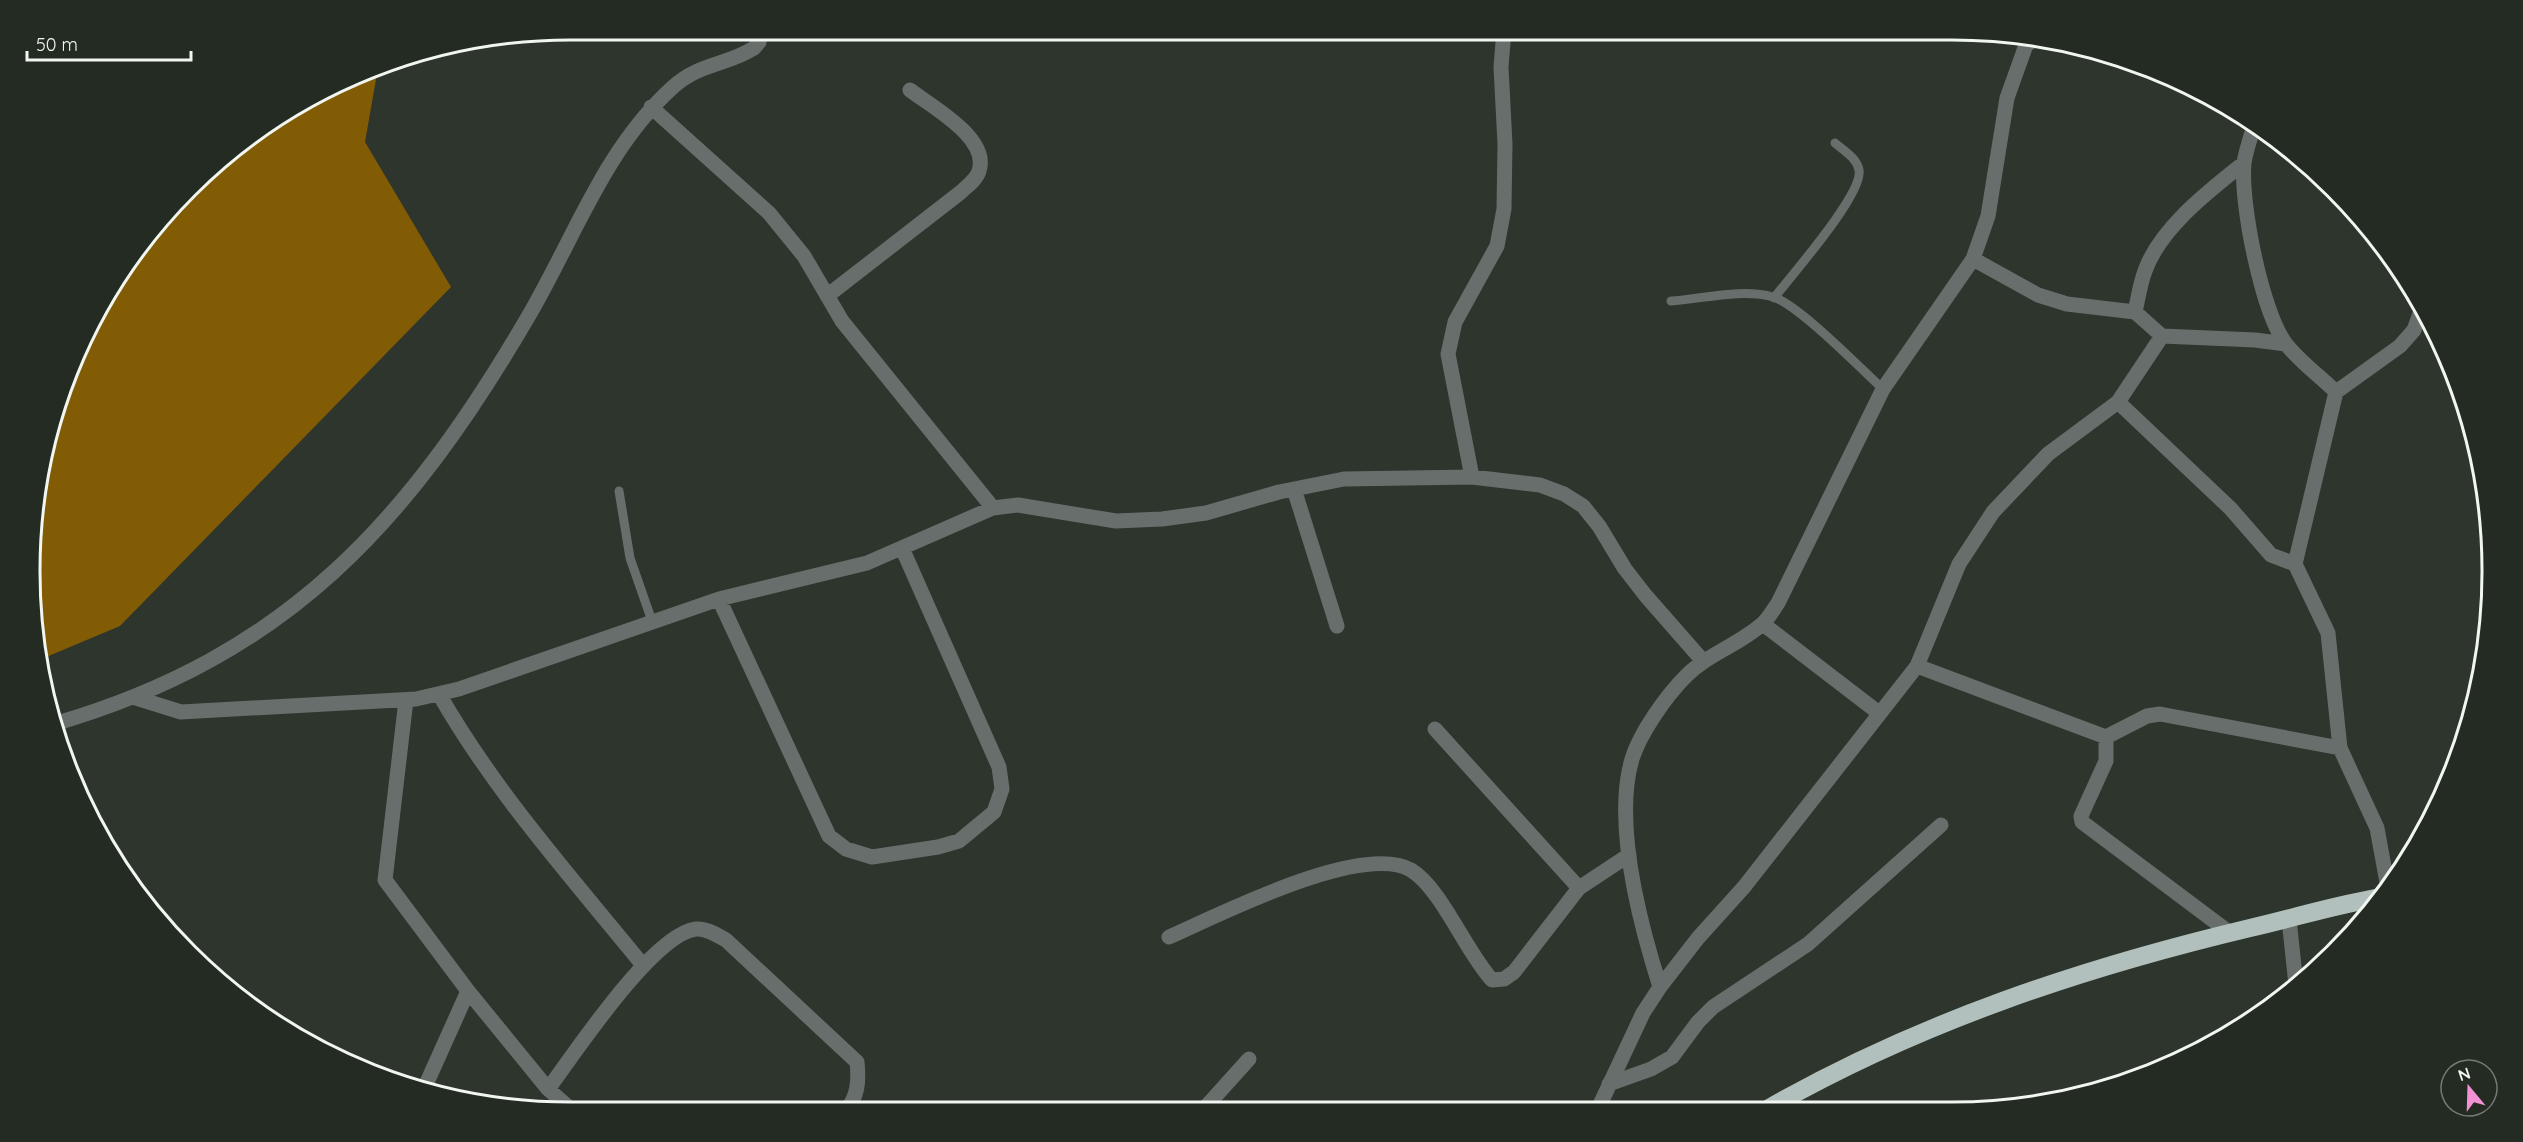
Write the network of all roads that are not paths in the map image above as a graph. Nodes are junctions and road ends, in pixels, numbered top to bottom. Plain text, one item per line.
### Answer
1 (759, 40) edge
2 (1503, 40) edge
3 (2027, 46) edge
4 (910, 90) dead end
5 (651, 107) junction
6 (2251, 133) edge
7 (1834, 143) dead end
8 (2244, 163) junction
9 (1973, 259) junction
10 (827, 296) junction
11 (1774, 298) junction
12 (1671, 302) dead end
13 (2135, 312) junction
14 (2418, 319) edge
15 (2162, 336) junction
16 (2286, 344) junction
17 (1883, 389) junction
18 (2336, 392) junction
19 (2118, 402) junction
20 (1472, 477) junction
21 (1294, 489) junction
22 (620, 491) dead end
23 (993, 508) junction
24 (902, 548) junction
25 (2295, 564) junction
26 (719, 599) junction
27 (652, 621) junction
28 (1762, 624) junction
29 (1337, 626) dead end
30 (1703, 661) junction
31 (1917, 666) junction
32 (439, 694) junction
33 (136, 698) junction
34 (406, 700) junction
35 (1879, 713) junction
36 (63, 721) edge
37 (1435, 729) dead end
38 (2106, 737) junction
39 (2340, 748) junction
40 (1941, 825) dead end
41 (1629, 855) junction
42 (2386, 876) edge
43 (1579, 888) junction
44 (2368, 901) edge
45 (2289, 919) junction
46 (2230, 933) junction
47 (1169, 937) dead end
48 (642, 964) junction
49 (2295, 976) edge
50 (1660, 987) junction
51 (468, 991) junction
52 (1249, 1059) dead end
53 (427, 1081) edge
54 (1609, 1084) junction
55 (548, 1089) junction
56 (562, 1101) edge
57 (853, 1102) edge
58 (1210, 1102) edge
59 (1601, 1102) edge
60 (1780, 1102) edge

1 - 5 street
2 - 20 street
3 - 9 street
4 - 10 street
5 - 10 street
5 - 33 street
6 - 8 street
7 - 11 lane
8 - 13 street
8 - 16 street
9 - 13 street
9 - 17 street
10 - 23 street
11 - 12 lane
11 - 17 lane
13 - 15 street
14 - 18 street
15 - 16 street
15 - 19 street
16 - 18 street
17 - 28 street
18 - 25 street
19 - 25 street
19 - 31 street
20 - 21 street
20 - 30 street
21 - 23 street
21 - 29 street
22 - 27 lane
23 - 24 street
24 - 26 street
24 - 26 street
25 - 39 street
26 - 27 street
27 - 32 street
28 - 30 street
28 - 35 street
30 - 41 street
31 - 35 street
31 - 38 street
32 - 34 street
32 - 48 street
33 - 34 street
33 - 36 street
34 - 51 street
35 - 50 street
37 - 43 street
38 - 39 street
38 - 46 street
39 - 42 street
40 - 54 street
41 - 43 street
41 - 50 street
43 - 47 street
44 - 45 highway
45 - 46 highway
45 - 49 street
46 - 60 highway
48 - 55 street
48 - 57 street
50 - 54 street
51 - 53 street
51 - 55 street
52 - 58 street
54 - 59 street
55 - 56 street

